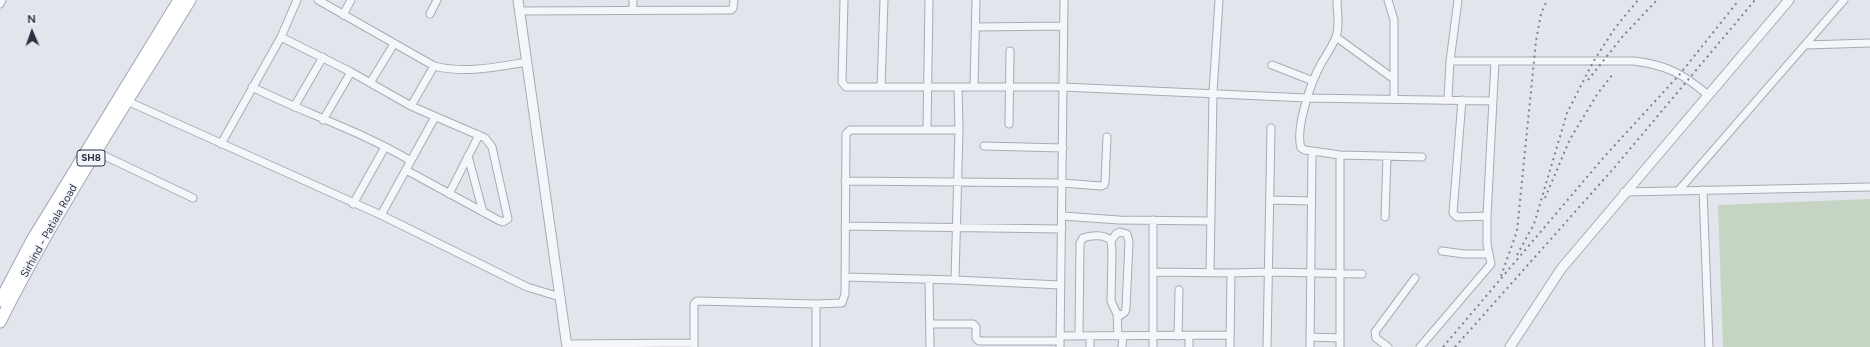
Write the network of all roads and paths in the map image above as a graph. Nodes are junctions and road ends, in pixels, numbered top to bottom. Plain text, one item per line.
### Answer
1 (2, 0) edge
2 (179, 0) edge
3 (190, 0) edge
4 (297, 0) edge
5 (318, 0) edge
6 (351, 0) edge
7 (437, 0) edge
8 (518, 0) edge
9 (633, 0) edge
10 (734, 0) edge
11 (844, 0) edge
12 (884, 0) edge
13 (929, 0) edge
14 (976, 0) edge
15 (1064, 0) edge
16 (1220, 0) edge
17 (1337, 0) edge
18 (1388, 0) edge
19 (1458, 0) edge
20 (1789, 0) edge
21 (1844, 0) edge
22 (0, 4) edge
23 (633, 10) junction
24 (520, 11) junction
25 (430, 14) dead end
26 (343, 16) junction
27 (1063, 26) junction
28 (976, 27) junction
29 (281, 37) junction
30 (1336, 37) junction
31 (1870, 43) edge
32 (394, 44) junction
33 (1806, 45) junction
34 (1010, 51) dead end
35 (322, 57) junction
36 (1450, 61) junction
37 (1495, 61) junction
38 (527, 62) junction
39 (1272, 65) dead end
40 (434, 66) junction
41 (351, 72) junction
42 (1394, 78) junction
43 (1313, 81) junction
44 (370, 83) junction
45 (928, 86) junction
46 (1010, 86) junction
47 (252, 87) junction
48 (881, 87) junction
49 (958, 87) junction
50 (974, 87) junction
51 (1063, 87) junction
52 (1213, 93) junction
53 (1708, 95) junction
54 (1307, 98) junction
55 (1394, 99) junction
56 (1448, 100) junction
57 (1462, 100) junction
58 (127, 101) junction
59 (1494, 101) junction
60 (412, 106) junction
61 (294, 107) junction
62 (435, 117) junction
63 (323, 120) junction
64 (1010, 124) dead end
65 (1271, 128) dead end
66 (927, 129) junction
67 (959, 130) junction
68 (479, 135) junction
69 (1107, 137) dead end
70 (221, 144) junction
71 (984, 146) dead end
72 (386, 147) junction
73 (1063, 148) junction
74 (96, 150) junction
75 (1312, 152) junction
76 (1340, 155) junction
77 (468, 156) junction
78 (1386, 156) junction
79 (1422, 157) dead end
80 (411, 161) junction
81 (406, 170) junction
82 (845, 181) junction
83 (957, 182) junction
84 (1062, 184) junction
85 (1870, 187) edge
86 (1679, 190) junction
87 (1703, 190) junction
88 (1624, 192) junction
89 (449, 194) junction
90 (193, 198) dead end
91 (1270, 200) junction
92 (1311, 201) junction
93 (354, 204) junction
94 (484, 212) junction
95 (381, 215) junction
96 (1062, 216) junction
97 (1487, 216) junction
98 (1385, 217) dead end
99 (1153, 220) junction
100 (1210, 221) junction
101 (845, 226) junction
102 (956, 228) junction
103 (1062, 229) junction
104 (1111, 241) junction
105 (1442, 251) dead end
106 (1489, 254) junction
107 (1153, 272) junction
108 (1210, 272) junction
109 (1269, 272) junction
110 (1231, 273) junction
111 (1310, 273) junction
112 (1339, 274) junction
113 (1362, 274) dead end
114 (845, 277) junction
115 (1415, 278) dead end
116 (929, 279) junction
117 (955, 280) junction
118 (1060, 285) junction
119 (1179, 290) dead end
120 (4, 294) edge
121 (560, 298) junction
122 (816, 304) junction
123 (1118, 317) junction
124 (0, 322) edge
125 (930, 324) junction
126 (1230, 335) junction
127 (1079, 336) junction
128 (1090, 336) junction
129 (1121, 336) junction
130 (1153, 336) junction
131 (1178, 336) junction
132 (1189, 336) junction
133 (1310, 337) junction
134 (1340, 338) junction
135 (1060, 341) edge
136 (567, 345) edge
137 (694, 345) edge
138 (816, 347) edge
139 (930, 347) edge
140 (1090, 347) edge
141 (1122, 347) edge
142 (1153, 347) edge
143 (1189, 347) edge
144 (1230, 347) edge
145 (1267, 347) edge
146 (1310, 347) edge
147 (1340, 347) edge
148 (1388, 347) edge
149 (1420, 347) edge
150 (1510, 347) edge
151 (1709, 347) edge

1 - 22 street
2 - 120 main road
3 - 58 main road, Sirhind - Patiala Road / SH8
4 - 29 street
5 - 26 street
6 - 26 street
7 - 25 street
8 - 24 street
9 - 23 street
10 - 23 street
11 - 48 street
12 - 48 street
13 - 45 street
14 - 28 street
15 - 27 street
16 - 52 street
17 - 30 street
18 - 42 street
19 - 36 street
20 - 53 street
21 - 33 street
23 - 24 street
24 - 38 street
26 - 32 street
27 - 28 street
27 - 51 street
28 - 50 street
29 - 35 street
29 - 47 street
30 - 42 street
30 - 43 street
31 - 33 street
32 - 40 street
32 - 44 street
33 - 86 street
34 - 46 street
35 - 41 street
35 - 61 street
36 - 37 street
36 - 56 street
37 - 53 street
37 - 59 street
38 - 40 street
38 - 121 street
39 - 43 street
40 - 60 street
41 - 44 street
41 - 63 street
42 - 55 street
43 - 54 street
44 - 60 street
45 - 48 street
45 - 49 street
45 - 66 street
46 - 50 street
46 - 51 street
46 - 64 street
47 - 61 street
47 - 70 street
49 - 50 street
49 - 67 street
51 - 52 street
51 - 73 street
52 - 54 street
52 - 100 street
53 - 88 street
54 - 55 street
54 - 75 street
55 - 56 street
56 - 57 street
57 - 59 street
57 - 97 street
58 - 70 street
58 - 74 main road, Sirhind - Patiala Road / SH8
59 - 97 street
60 - 62 street
61 - 63 street
62 - 68 street
62 - 80 street
63 - 72 street
65 - 91 street
66 - 67 street
66 - 82 street
67 - 83 street
68 - 77 street
68 - 94 street
69 - 84 street
70 - 93 street
71 - 73 street
72 - 80 street
72 - 93 street
73 - 84 street
74 - 90 street
74 - 120 main road, Sirhind - Patiala Road / SH8
75 - 76 street
75 - 92 street
76 - 78 street
76 - 112 street
77 - 89 street
77 - 94 street
78 - 79 street
78 - 98 street
80 - 81 street
81 - 89 street
81 - 95 street
82 - 83 street
82 - 101 street
83 - 84 street
83 - 102 street
84 - 96 street
85 - 87 street
86 - 87 street
86 - 88 street
87 - 151 street
88 - 150 street
89 - 94 street
91 - 92 street
91 - 109 street
92 - 111 street
93 - 95 street
95 - 121 street
96 - 99 street
96 - 103 street
97 - 106 street
99 - 100 street
99 - 107 street
100 - 108 street
101 - 102 street
101 - 114 street
102 - 103 street
102 - 117 street
103 - 118 street
104 - 123 street
104 - 123 street
104 - 127 street
105 - 106 street
106 - 149 street
107 - 108 street
107 - 130 street
108 - 110 street
109 - 110 street
109 - 111 street
109 - 145 street
110 - 126 street
111 - 112 street
111 - 133 street
112 - 113 street
112 - 134 street
114 - 116 street
114 - 122 street
115 - 148 street
116 - 117 street
116 - 125 street
117 - 118 street
118 - 135 street
119 - 131 street
120 - 124 main road, Sirhind - Patiala Road / SH8
121 - 136 street
122 - 137 street
122 - 138 street
123 - 129 street
125 - 135 street
125 - 139 street
126 - 132 street
126 - 144 street
127 - 128 street
127 - 135 street
128 - 129 street
128 - 140 street
129 - 130 street
129 - 141 street
130 - 131 street
130 - 142 street
131 - 132 street
132 - 143 street
133 - 134 street
133 - 146 street
134 - 147 street
136 - 137 street

